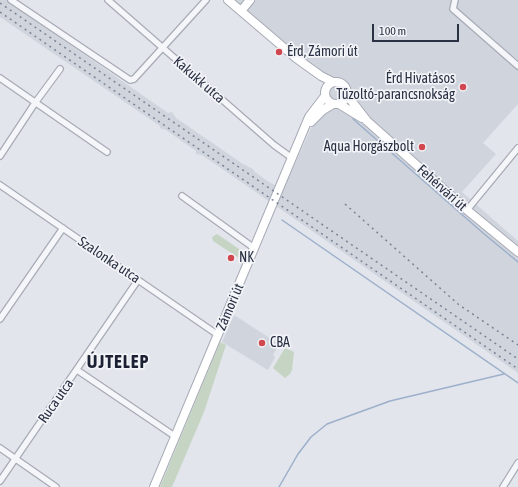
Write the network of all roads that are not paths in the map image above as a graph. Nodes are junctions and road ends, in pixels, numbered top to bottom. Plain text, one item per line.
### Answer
1 (12, 0) edge
2 (108, 0) edge
3 (206, 0) edge
4 (228, 0) edge
5 (250, 0) edge
6 (455, 0) edge
7 (241, 11) junction
8 (162, 48) junction
9 (296, 58) junction
10 (518, 66) edge
11 (60, 69) dead end
12 (0, 78) edge
13 (334, 82) junction
14 (325, 93) junction
15 (347, 95) junction
16 (35, 103) junction
17 (336, 104) junction
18 (368, 121) junction
19 (306, 126) junction
20 (518, 148) edge
21 (107, 152) dead end
22 (0, 156) edge
23 (292, 158) junction
24 (0, 185) edge
25 (182, 196) dead end
26 (467, 210) junction
27 (63, 228) junction
28 (254, 248) junction
29 (518, 252) edge
30 (138, 280) junction
31 (0, 319) edge
32 (218, 335) junction
33 (77, 370) junction
34 (176, 436) junction
35 (0, 448) edge
36 (16, 459) junction
37 (518, 463) edge
38 (0, 482) edge
39 (56, 487) edge
40 (154, 487) edge
41 (503, 487) edge

1 - 8 street
2 - 8 street, Kakukk utca
3 - 8 street
4 - 7 main road
5 - 7 main road
6 - 10 street
7 - 9 main road
8 - 23 street, Kakukk utca
9 - 13 main road
9 - 14 main road
11 - 16 street
12 - 16 street
13 - 14 main road
13 - 15 main road
14 - 17 main road
14 - 19 main road, Zámori út
15 - 17 main road
15 - 18 main road, Fehérvári út
16 - 21 street
16 - 22 street
17 - 18 main road, Fehérvári út
17 - 19 main road, Zámori út
18 - 26 main road, Fehérvári út
19 - 23 main road, Zámori út
20 - 26 street
23 - 28 main road, Zámori út
24 - 27 street, Szalonka utca
25 - 28 street
26 - 29 main road, Fehérvári út
27 - 30 street, Szalonka utca
27 - 31 street
28 - 32 main road, Zámori út
30 - 32 street, Szalonka utca
30 - 33 street, Ruca utca
32 - 34 main road, Zámori út
33 - 34 street
33 - 36 street, Ruca utca
34 - 40 main road, Zámori út
35 - 36 street
36 - 38 street, Ruca utca
36 - 39 street
37 - 41 street

